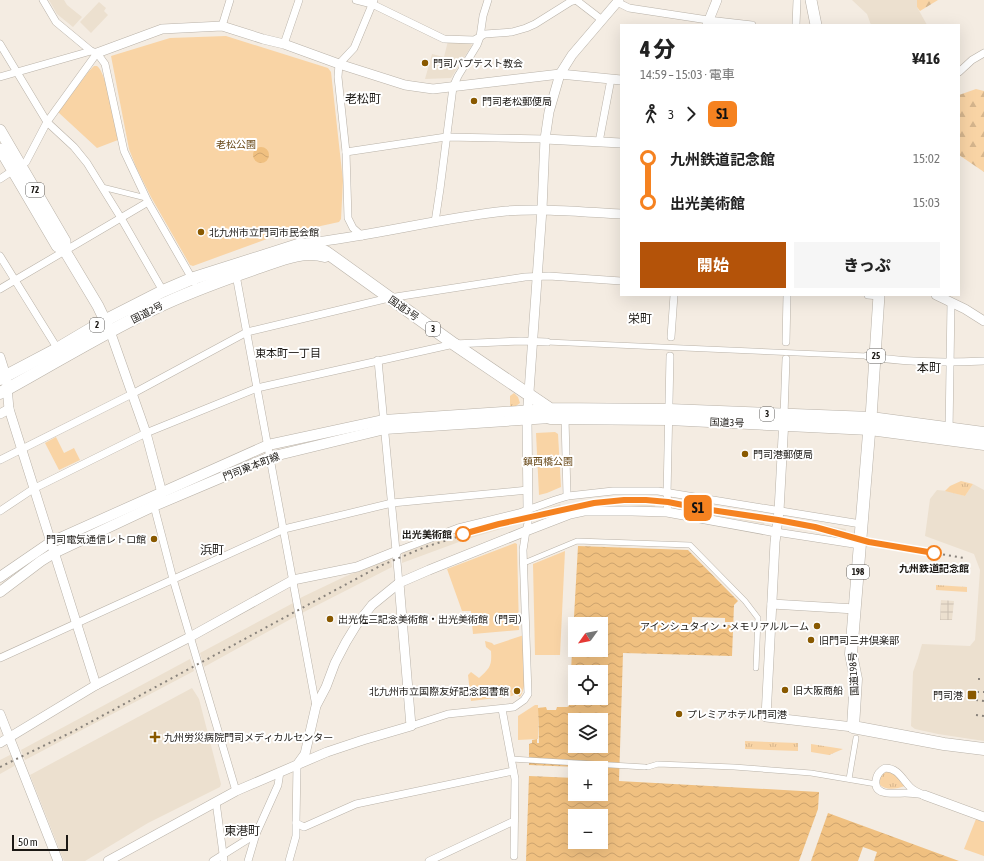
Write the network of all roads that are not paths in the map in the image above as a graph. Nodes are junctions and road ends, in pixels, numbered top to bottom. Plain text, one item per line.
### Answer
1 (43, 0) edge
2 (230, 0) edge
3 (299, 0) edge
4 (356, 0) edge
5 (488, 0) edge
6 (576, 0) edge
7 (717, 0) edge
8 (797, 0) edge
9 (811, 0) edge
10 (618, 1) edge
11 (373, 2) edge
12 (602, 20) junction
13 (707, 22) edge
14 (737, 24) edge
15 (796, 24) edge
16 (816, 24) edge
17 (222, 26) junction
18 (480, 37) junction
19 (0, 44) edge
20 (284, 44) junction
21 (94, 52) junction
22 (984, 53) edge
23 (340, 64) junction
24 (960, 71) edge
25 (16, 72) junction
26 (560, 74) junction
27 (0, 76) edge
28 (611, 79) junction
29 (620, 80) edge
30 (453, 87) junction
31 (47, 122) junction
32 (0, 130) edge
33 (446, 137) junction
34 (545, 138) junction
35 (600, 142) junction
36 (620, 143) edge
37 (0, 149) edge
38 (346, 152) junction
39 (17, 169) junction
40 (0, 179) edge
41 (102, 187) junction
42 (147, 200) junction
43 (542, 210) junction
44 (620, 214) edge
45 (121, 218) junction
46 (435, 222) junction
47 (362, 236) junction
48 (344, 239) junction
49 (319, 248) junction
50 (302, 249) junction
51 (65, 251) junction
52 (0, 256) edge
53 (339, 262) junction
54 (236, 275) junction
55 (537, 277) junction
56 (191, 279) junction
57 (14, 280) junction
58 (620, 281) edge
59 (202, 288) junction
60 (0, 289) edge
61 (163, 291) junction
62 (188, 293) junction
63 (674, 296) edge
64 (787, 296) edge
65 (880, 296) edge
66 (938, 296) edge
67 (389, 298) junction
68 (951, 302) junction
69 (984, 321) edge
70 (108, 326) junction
71 (247, 332) junction
72 (671, 337) joint
73 (533, 341) junction
74 (547, 342) joint
75 (786, 342) joint
76 (454, 344) junction
77 (670, 352) junction
78 (60, 353) junction
79 (786, 356) junction
80 (872, 356) junction
81 (0, 357) edge
82 (378, 360) junction
83 (984, 361) edge
84 (950, 363) junction
85 (3, 378) edge
86 (257, 388) junction
87 (132, 394) junction
88 (529, 394) junction
89 (9, 409) junction
90 (548, 412) junction
91 (0, 414) edge
92 (527, 415) junction
93 (669, 415) junction
94 (565, 418) junction
95 (784, 420) junction
96 (870, 423) junction
97 (384, 425) junction
98 (146, 433) junction
99 (984, 433) edge
100 (949, 434) junction
101 (984, 444) edge
102 (268, 445) junction
103 (22, 450) junction
104 (270, 457) junction
105 (0, 460) edge
106 (33, 489) junction
107 (528, 490) junction
108 (162, 493) junction
109 (667, 493) junction
110 (567, 496) junction
111 (392, 502) junction
112 (154, 506) junction
113 (528, 510) junction
114 (0, 511) edge
115 (780, 511) junction
116 (667, 512) junction
117 (861, 524) junction
118 (284, 530) junction
119 (526, 531) junction
120 (776, 532) junction
121 (50, 542) junction
122 (860, 545) junction
123 (397, 551) junction
124 (54, 553) junction
125 (524, 563) junction
126 (0, 577) edge
127 (173, 579) junction
128 (293, 580) junction
129 (399, 583) junction
130 (0, 592) edge
131 (772, 604) junction
132 (855, 609) junction
133 (76, 622) junction
134 (190, 637) junction
135 (0, 658) edge
136 (756, 668) dead end
137 (96, 685) junction
138 (316, 706) junction
139 (502, 709) junction
140 (0, 714) edge
141 (411, 726) junction
142 (855, 732) junction
143 (9, 737) junction
144 (0, 743) edge
145 (984, 748) edge
146 (511, 759) junction
147 (297, 765) junction
148 (513, 771) junction
149 (280, 772) junction
150 (849, 779) junction
151 (876, 784) junction
152 (236, 791) junction
153 (924, 795) junction
154 (216, 802) junction
155 (984, 817) edge
156 (514, 821) junction
157 (296, 824) junction
158 (256, 834) junction
159 (514, 856) dead end
160 (224, 858) edge
161 (58, 861) edge
162 (108, 861) edge
163 (213, 861) edge
164 (248, 861) edge
165 (289, 861) edge
166 (428, 861) edge

1 - 21 street
2 - 17 street
3 - 20 street
4 - 11 street
5 - 18 street
6 - 12 street
6 - 18 street
7 - 13 street
8 - 15 street
9 - 16 main road
10 - 12 street
10 - 13 street
11 - 18 street
11 - 23 street
12 - 26 street
13 - 14 street
17 - 20 street
17 - 21 street
18 - 30 street
19 - 25 street
20 - 23 street
21 - 25 street
21 - 31 street
21 - 42 street
22 - 24 street
23 - 30 street
23 - 38 street
25 - 27 street
25 - 31 street
26 - 28 street
26 - 30 street
26 - 34 street
28 - 29 street
28 - 35 street
30 - 33 street
31 - 39 street
31 - 41 street
32 - 39 main road, 72
33 - 34 street
33 - 38 street
33 - 46 street
34 - 35 street
34 - 43 street
35 - 36 street
37 - 39 main road, 72
38 - 47 street
39 - 40 street
39 - 51 main road, 72
41 - 42 street
41 - 45 street
42 - 45 street
42 - 56 street
43 - 44 street
43 - 46 street
43 - 55 street
45 - 51 street
45 - 61 street
46 - 47 street
47 - 48 street
48 - 49 street
48 - 50 street
49 - 50 highway, 国道3号 / 3
49 - 53 highway, 国道3号 / 3
50 - 53 highway, 国道3号 / 3
50 - 54 highway, 国道2号 / 2
50 - 56 highway, 国道2号 / 2
51 - 57 street
51 - 70 main road, 72
52 - 57 street
53 - 67 highway, 国道3号 / 3
54 - 59 highway, 国道2号 / 2
54 - 71 street
55 - 58 street
55 - 67 street
55 - 73 street
56 - 59 street
56 - 61 highway, 国道2号 / 2
56 - 62 street
57 - 60 street
57 - 78 street
59 - 62 highway, 国道2号 / 2
61 - 70 highway, 国道2号 / 2
62 - 70 highway, 国道2号 / 2
63 - 72 street
64 - 75 street
65 - 80 main road, 25
66 - 68 street
67 - 71 street
67 - 76 highway, 国道3号 / 3
68 - 69 street
68 - 84 street
70 - 78 highway, 国道2号 / 2
70 - 87 street
71 - 86 street
71 - 87 street
72 - 77 street
73 - 74 street
73 - 76 street
73 - 88 street
74 - 77 street
75 - 79 street
76 - 82 street
76 - 88 highway, 国道3号 / 3
77 - 79 street
77 - 93 street
78 - 85 highway, 国道2号 / 2
79 - 80 street
79 - 95 street
80 - 84 street
80 - 96 main road, 25
81 - 85 street
82 - 86 street
82 - 97 street
83 - 84 street
84 - 100 street
85 - 89 street
86 - 98 street
86 - 102 street
87 - 98 street
87 - 103 street
88 - 90 highway, 国道3号 / 3
88 - 92 street
89 - 91 street
89 - 103 street
90 - 92 main road, 門司東本町線
90 - 93 highway, 国道3号 / 3
90 - 94 highway, 国道3号 / 3
92 - 97 main road, 門司東本町線
92 - 107 street
93 - 94 highway, 国道3号 / 3
93 - 95 highway, 国道3号 / 3
93 - 109 street
94 - 110 street
95 - 96 highway, 国道3号 / 3
95 - 115 street
96 - 100 highway, 国道3号 / 3
96 - 117 highway, 国道198号 / 198
97 - 102 main road, 門司東本町線
97 - 104 main road, 門司東本町線
97 - 111 street
98 - 106 street
98 - 108 street
99 - 100 highway, 国道3号 / 3
100 - 101 highway, 国道3号 / 3
102 - 104 street
102 - 108 main road, 門司東本町線
103 - 105 street
103 - 106 street
104 - 112 main road, 門司東本町線
104 - 118 street
106 - 114 street
106 - 121 street
107 - 111 street
107 - 113 street
108 - 112 street
108 - 121 main road, 門司東本町線
109 - 110 street
109 - 115 street
109 - 116 street
110 - 113 street
111 - 118 street
111 - 123 street
112 - 124 main road, 門司東本町線
112 - 127 street
113 - 119 street
113 - 123 street
115 - 117 street
115 - 120 street
116 - 119 street
116 - 120 street
117 - 122 highway, 国道198号 / 198
118 - 127 street
118 - 128 street
119 - 125 street
119 - 129 street
120 - 122 street
120 - 131 street
121 - 124 street
121 - 126 main road, 門司東本町線
122 - 132 highway, 国道198号 / 198
123 - 128 street
123 - 129 street
124 - 130 main road, 門司東本町線
124 - 133 street
125 - 136 street
125 - 139 street
127 - 133 street
127 - 134 street
128 - 134 street
128 - 138 street
129 - 138 street
129 - 141 street
131 - 132 street
131 - 142 street
132 - 142 highway, 国道198号 / 198
133 - 135 street
133 - 137 street
134 - 137 street
134 - 152 street
137 - 143 street
138 - 147 street
139 - 141 street
139 - 146 street
140 - 143 street
141 - 147 street
142 - 145 highway
142 - 150 street
143 - 144 street
143 - 161 street
146 - 148 street
146 - 150 street
147 - 149 street
147 - 157 street
148 - 156 street
148 - 157 street
149 - 152 street
149 - 158 street
150 - 151 street
151 - 153 street
151 - 153 street
152 - 154 street
153 - 155 street
154 - 160 street
154 - 162 street
156 - 159 street
156 - 166 street
157 - 165 street
158 - 160 street
158 - 164 street
160 - 163 street

